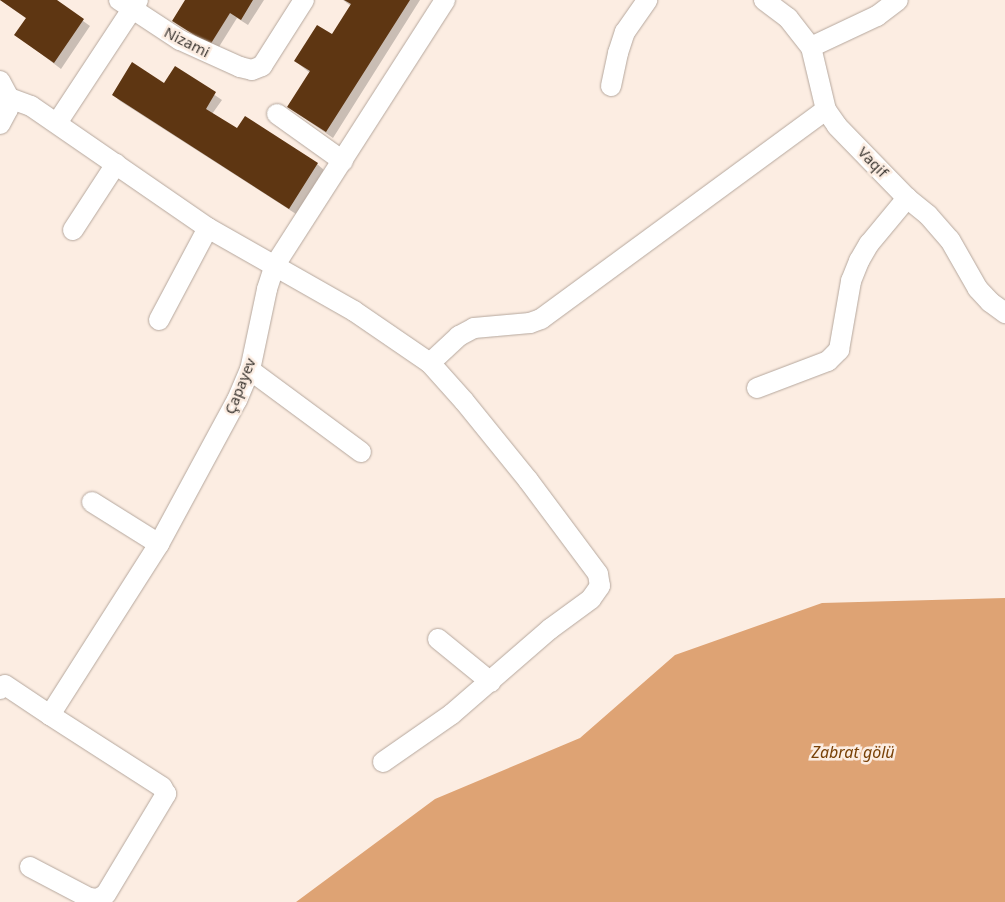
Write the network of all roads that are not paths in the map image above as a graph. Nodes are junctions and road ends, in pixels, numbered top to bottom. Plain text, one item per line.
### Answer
1 (304, 0) edge
2 (445, 0) edge
3 (647, 0) edge
4 (764, 0) edge
5 (898, 0) edge
6 (129, 3) edge
7 (811, 47) junction
8 (612, 86) dead end
9 (4, 90) edge
10 (826, 110) junction
11 (277, 114) dead end
12 (57, 122) junction
13 (0, 124) edge
14 (342, 161) junction
15 (116, 164) junction
16 (907, 198) junction
17 (208, 228) junction
18 (74, 230) dead end
19 (275, 265) junction
20 (1005, 313) edge
21 (159, 320) dead end
22 (430, 363) junction
23 (250, 370) junction
24 (756, 388) dead end
25 (360, 452) dead end
26 (92, 502) dead end
27 (159, 544) junction
28 (438, 639) dead end
29 (491, 682) junction
30 (2, 685) edge
31 (50, 714) junction
32 (384, 762) dead end
33 (30, 867) dead end

1 - 6 street, Nizami
2 - 14 street, Çapayev
3 - 8 street
4 - 7 street, Vaqif
5 - 7 street
6 - 12 street
7 - 10 street, Vaqif
9 - 12 street
9 - 13 street
10 - 16 street, Vaqif
10 - 22 street
11 - 14 street
12 - 15 street
14 - 19 street, Çapayev
15 - 17 street
15 - 18 street
16 - 20 street, Vaqif
16 - 24 street
17 - 19 street
17 - 21 street
19 - 22 street
19 - 23 street, Çapayev
22 - 29 street
23 - 25 street
23 - 27 street, Çapayev
26 - 27 street
27 - 31 street, Çapayev
28 - 29 street
29 - 32 street
30 - 31 street
31 - 33 street

